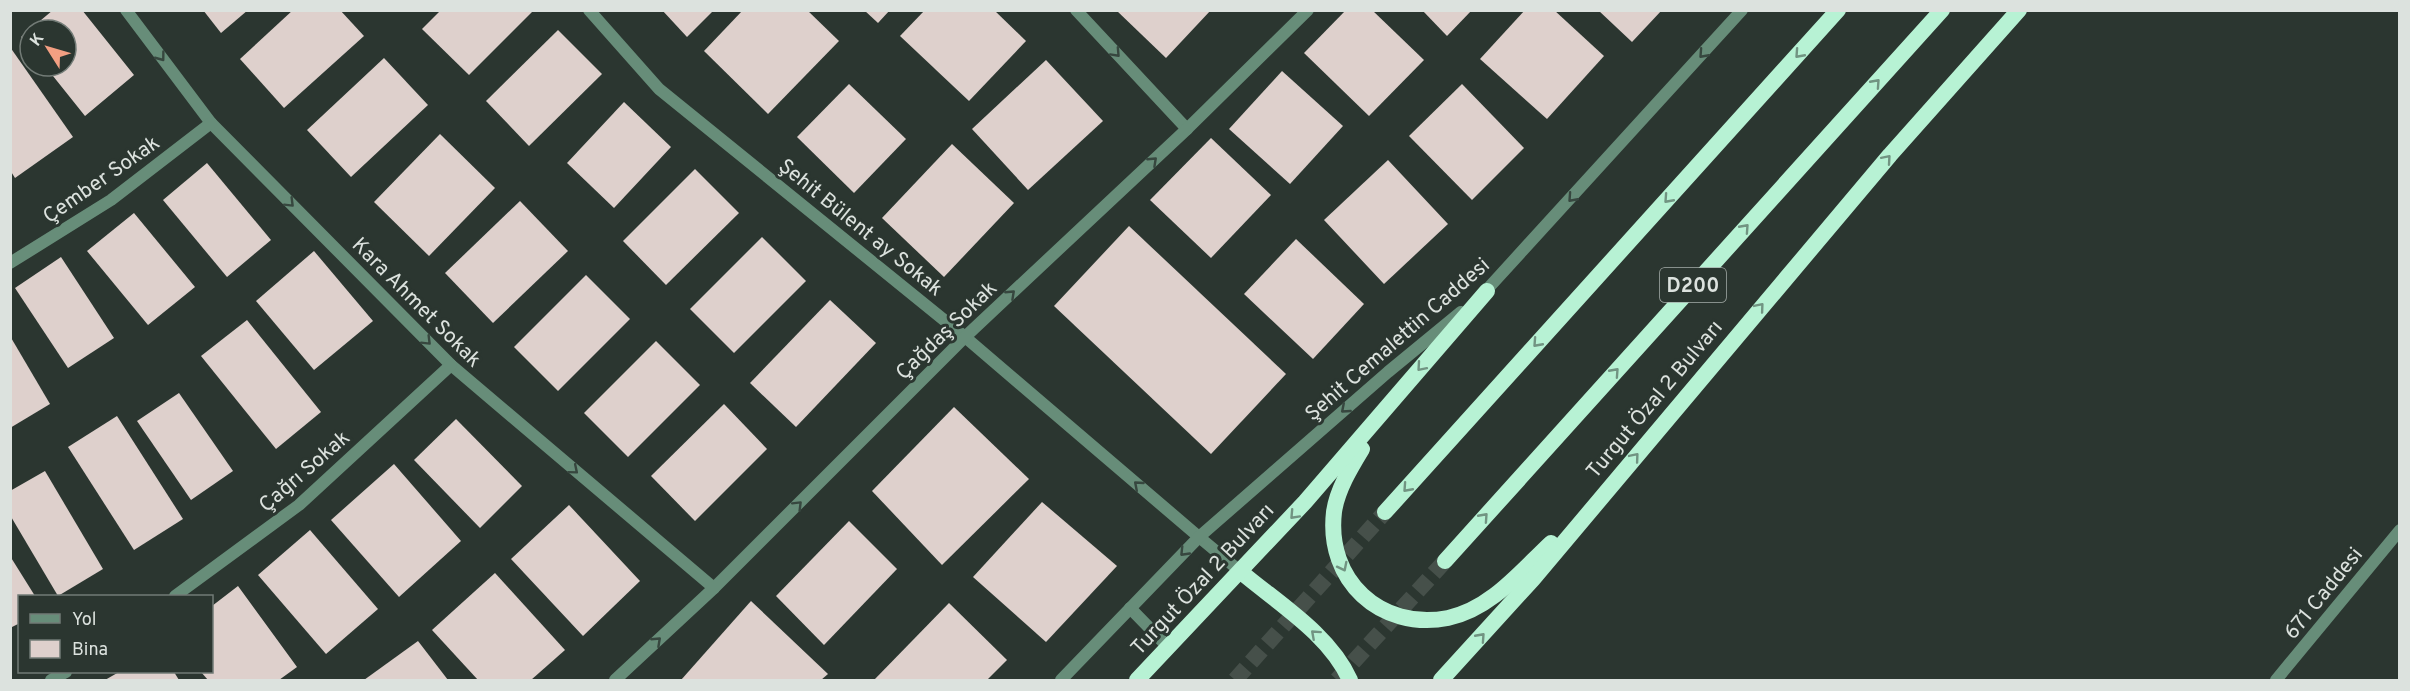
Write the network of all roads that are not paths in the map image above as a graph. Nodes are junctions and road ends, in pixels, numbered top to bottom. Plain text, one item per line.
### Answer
1 (126, 10) edge
2 (589, 10) edge
3 (1076, 10) edge
4 (1308, 10) edge
5 (1742, 10) edge
6 (1838, 10) edge
7 (1942, 10) edge
8 (2019, 10) edge
9 (211, 123) junction
10 (1187, 129) junction
11 (10, 263) edge
12 (1487, 291) junction
13 (965, 337) junction
14 (451, 365) junction
15 (1393, 400) junction
16 (1610, 488) junction
17 (1385, 513) tunnel mouth
18 (2400, 530) edge
19 (1199, 537) junction
20 (1445, 561) tunnel mouth
21 (1241, 572) junction
22 (714, 588) junction
23 (178, 595) edge
24 (1130, 608) junction
25 (1168, 647) junction
26 (64, 673) edge
27 (51, 681) edge
28 (615, 681) edge
29 (1061, 681) edge
30 (1137, 681) edge
31 (1350, 681) edge
32 (1442, 681) edge
33 (2276, 681) edge

1 -> 9 street, Kara Ahmet Sokak
2 - 13 street, Şehit Bülent ay Sokak
3 -> 10 street
4 - 10 street, Çağdaş Sokak
5 -> 12 street, Şehit Cemalettin Caddesi
6 -> 17 highway
20 -> 7 highway, Turgut Özal 2 Bulvarı / D200
16 -> 8 highway, Turgut Özal 2 Bulvarı
9 - 11 street, Çember Sokak
9 -> 14 street, Kara Ahmet Sokak
13 -> 10 street, Çağdaş Sokak
12 -> 15 highway, Turgut Özal 2 Bulvarı
12 -> 19 street, Şehit Cemalettin Caddesi
19 -> 13 street, Şehit Bülent ay Sokak
22 -> 13 street, Çağdaş Sokak
14 -> 22 street, Kara Ahmet Sokak
14 - 23 street, Çağrı Sokak
15 -> 16 highway
15 -> 21 highway, Turgut Özal 2 Bulvarı
32 -> 16 highway, Turgut Özal 2 Bulvarı
18 - 33 street, 671 Caddesi
19 - 21 street, Şehit Bülent ay Sokak
19 -> 24 street, Şehit Cemalettin Caddesi
21 - 25 highway, Turgut Özal 2 Bulvarı
31 -> 21 highway
28 -> 22 street, Çağdaş Sokak
24 - 25 street
24 - 29 street, Şehit Cemalettin Caddesi
25 - 30 highway, Turgut Özal 2 Bulvarı
26 - 27 street

